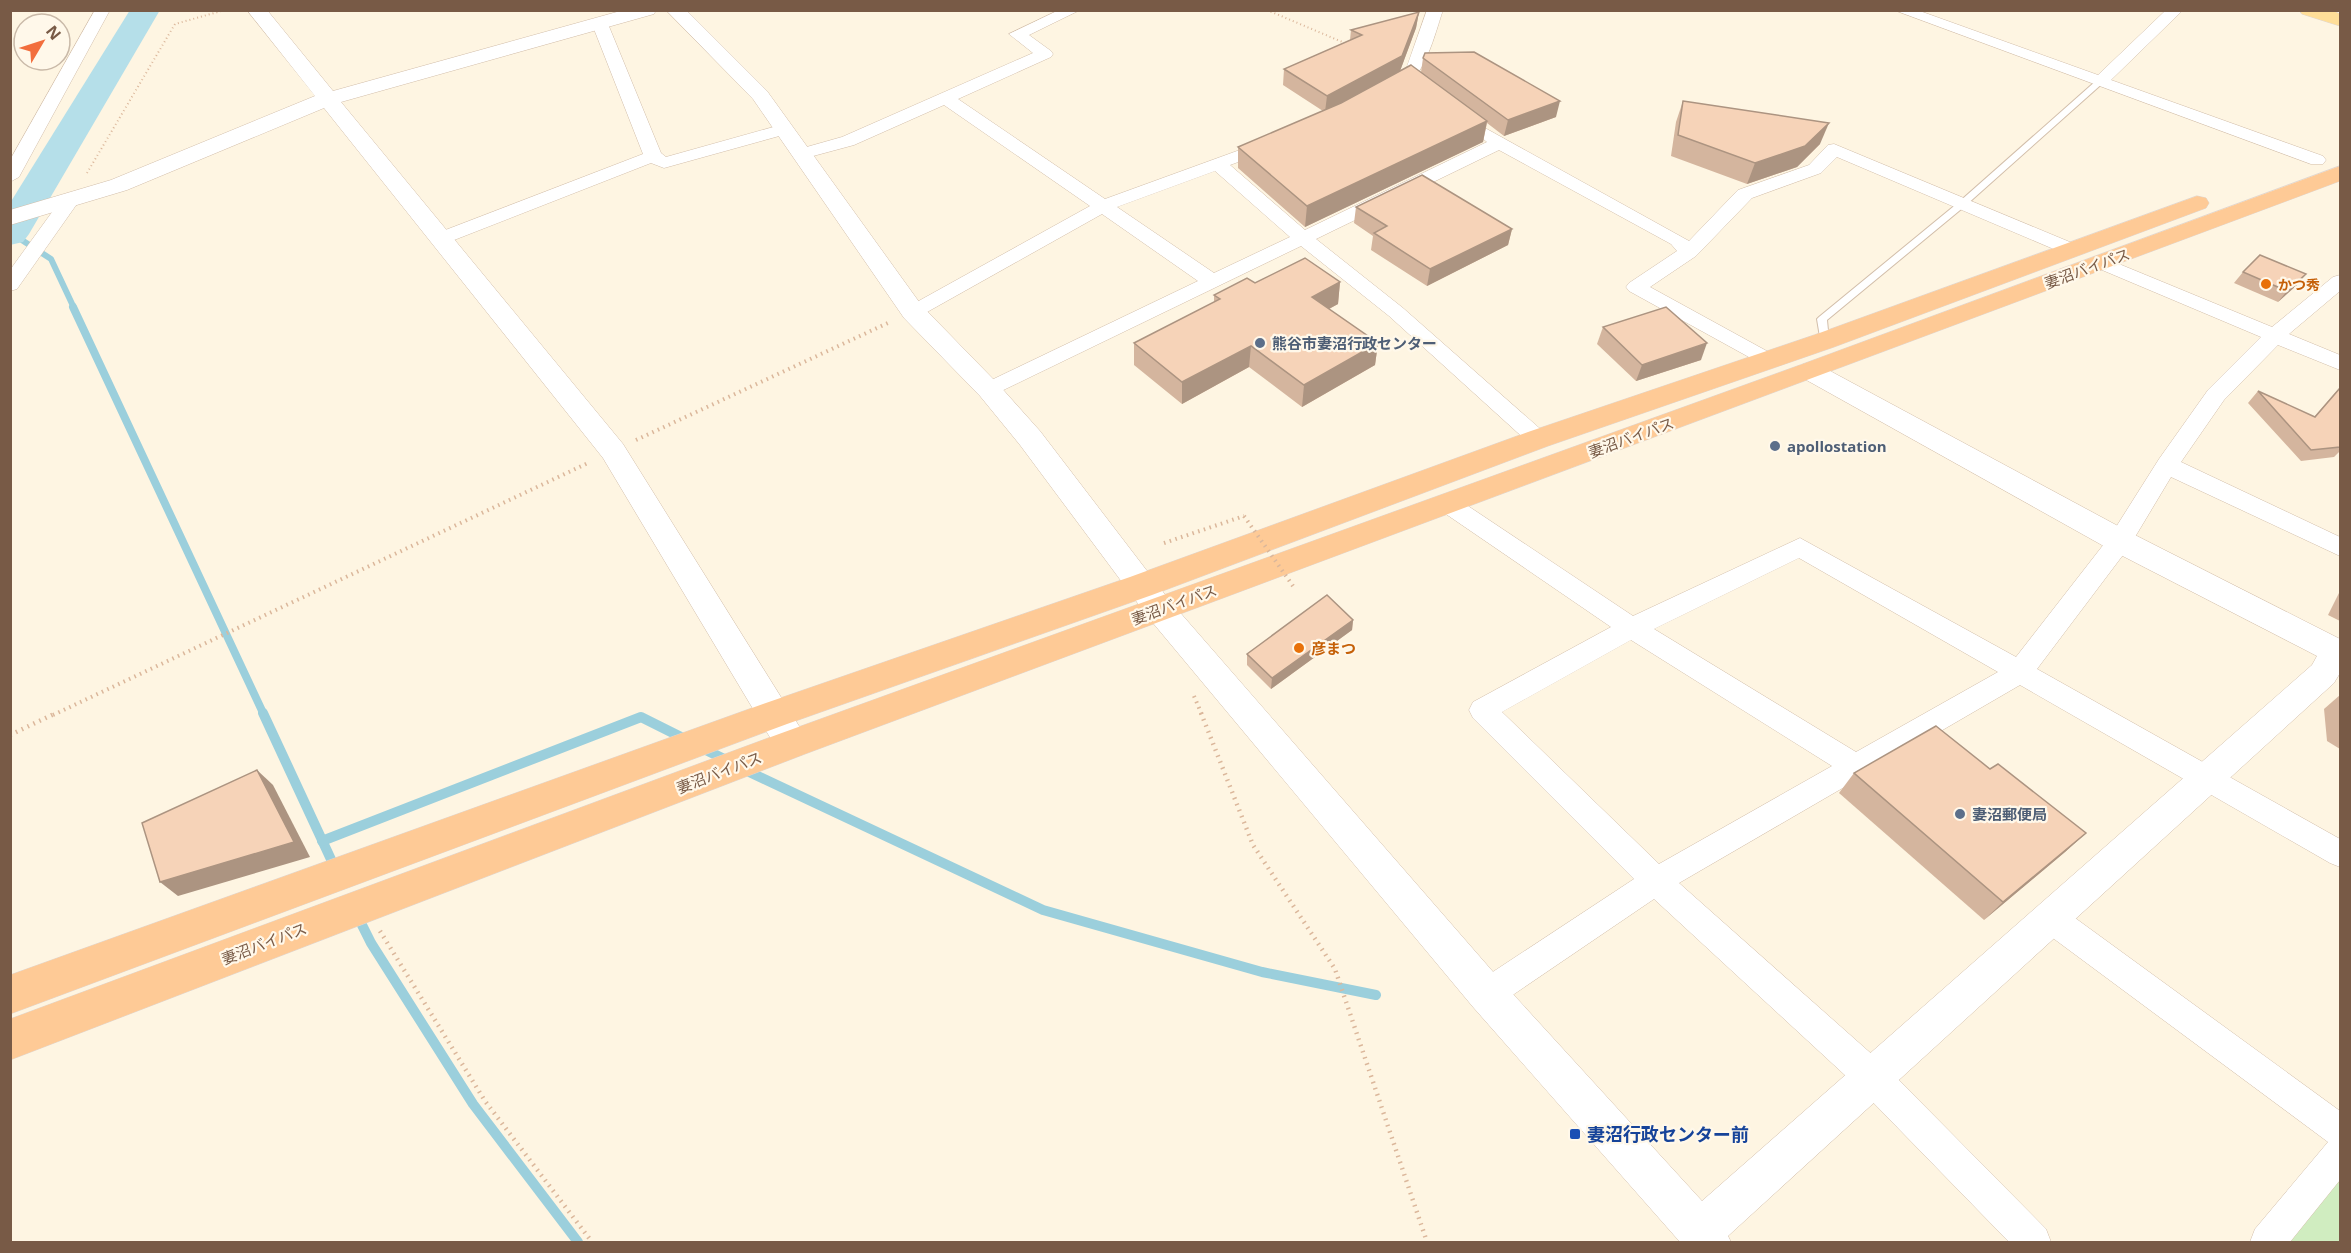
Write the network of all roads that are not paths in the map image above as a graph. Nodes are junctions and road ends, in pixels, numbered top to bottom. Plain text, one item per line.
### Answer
1 (103, 10) edge
2 (256, 10) edge
3 (647, 10) edge
4 (675, 10) edge
5 (1073, 10) edge
6 (1435, 10) edge
7 (1901, 10) edge
8 (2176, 10) edge
9 (2309, 10) edge
10 (2340, 20) edge
11 (600, 24) junction
12 (1409, 76) junction
13 (2100, 82) junction
14 (1427, 89) edge
15 (1370, 97) edge
16 (945, 98) junction
17 (327, 99) junction
18 (1472, 123) edge
19 (784, 129) junction
20 (1291, 135) edge
21 (1499, 143) junction
22 (802, 154) junction
23 (653, 156) junction
24 (2333, 161) edge
25 (1218, 164) junction
26 (10, 177) edge
27 (70, 201) junction
28 (1962, 204) junction
29 (1101, 207) junction
30 (10, 218) edge
31 (442, 238) junction
32 (1303, 238) junction
33 (2070, 249) junction
34 (1689, 252) junction
35 (2102, 262) junction
36 (2340, 281) edge
37 (1213, 282) junction
38 (10, 285) edge
39 (913, 312) junction
40 (2275, 335) junction
41 (1824, 340) junction
42 (1767, 360) junction
43 (2340, 363) edge
44 (1810, 371) junction
45 (989, 390) junction
46 (1538, 439) junction
47 (2167, 465) junction
48 (1448, 504) junction
49 (2120, 541) junction
50 (2340, 547) edge
51 (1150, 598) junction
52 (1632, 628) junction
53 (2339, 653) edge
54 (2020, 672) junction
55 (783, 729) junction
56 (1854, 765) junction
57 (2207, 776) junction
58 (2340, 854) edge
59 (1656, 881) junction
60 (2049, 917) junction
61 (1488, 994) junction
62 (10, 995) edge
63 (10, 1040) edge
64 (1872, 1077) junction
65 (2340, 1131) edge
66 (2340, 1154) edge
67 (1705, 1237) edge
68 (2033, 1242) edge
69 (2268, 1242) edge

1 - 26 street
2 - 17 street
3 - 11 street
4 - 19 street
5 - 16 street
6 - 12 street
7 - 13 street
8 - 13 street
9 - 10 main road
11 - 17 street
11 - 23 street
12 - 14 street
12 - 15 street
13 - 24 street
13 - 28 lane
16 - 22 street
16 - 29 street
17 - 27 street
17 - 31 street
18 - 21 street
19 - 22 street
19 - 23 street
20 - 25 street
21 - 32 street
21 - 34 street
22 - 39 street
23 - 31 street
24 - 33 highway, 妻沼バイパス
24 - 35 highway, 妻沼バイパス
25 - 29 street
25 - 32 street
27 - 30 street
27 - 38 street
28 - 33 street
28 - 34 street
28 - 41 lane
29 - 37 street
29 - 39 street
31 - 55 street
32 - 37 street
32 - 46 street
33 - 41 highway, 妻沼バイパス
34 - 42 street
35 - 40 street
35 - 44 highway, 妻沼バイパス
36 - 40 street
37 - 45 street
39 - 45 street
40 - 43 street
40 - 47 street
41 - 42 highway, 妻沼バイパス
42 - 46 highway, 妻沼バイパス
44 - 48 highway, 妻沼バイパス
44 - 49 street
45 - 51 street
46 - 51 highway, 妻沼バイパス
47 - 49 street
47 - 50 street
48 - 51 highway, 妻沼バイパス
48 - 52 street
49 - 53 street
49 - 54 street
51 - 55 highway, 妻沼バイパス
51 - 61 street
52 - 54 street
52 - 56 street
52 - 59 street
53 - 57 street
54 - 56 street
54 - 57 street
55 - 62 highway, 妻沼バイパス
55 - 63 highway, 妻沼バイパス
56 - 59 street
57 - 58 street
57 - 60 street
59 - 61 street
59 - 64 street
60 - 64 street
60 - 65 street
61 - 67 street
64 - 67 street
64 - 68 street
66 - 69 street

